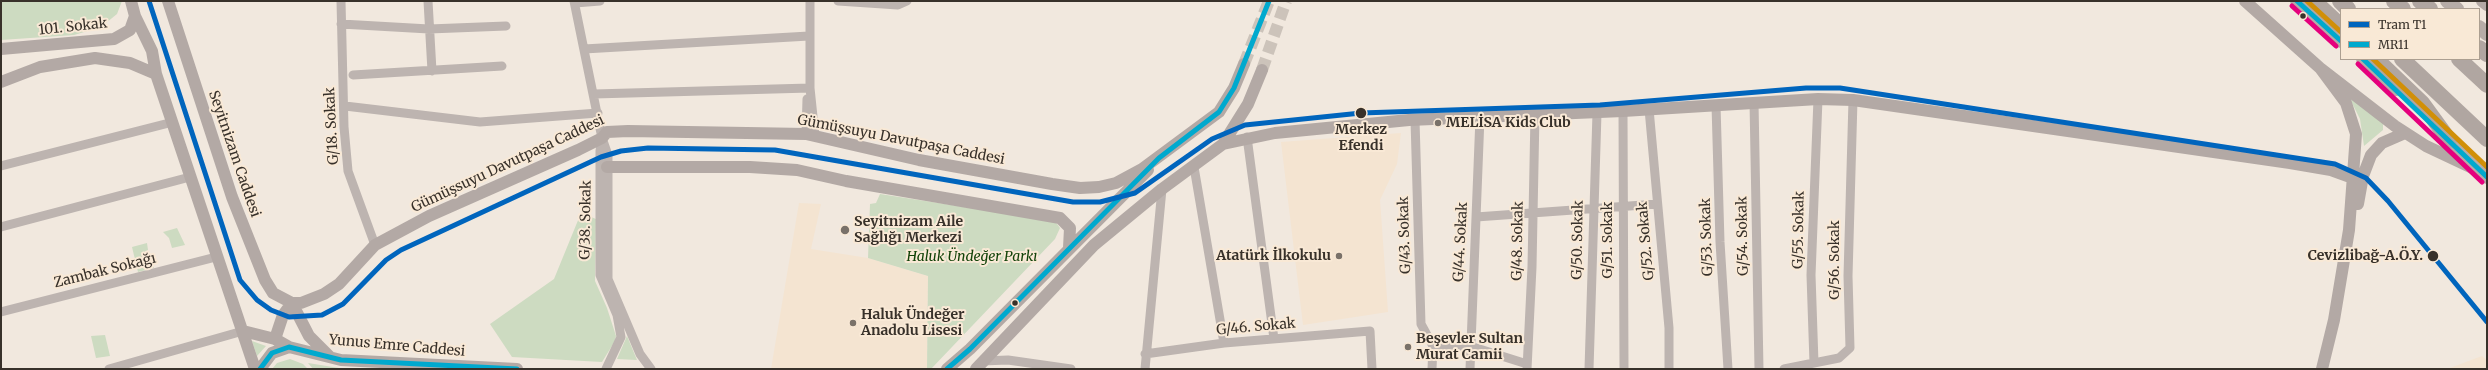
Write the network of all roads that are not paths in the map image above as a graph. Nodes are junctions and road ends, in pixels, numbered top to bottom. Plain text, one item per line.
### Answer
1 (131, 1) edge
2 (168, 1) edge
3 (341, 1) edge
4 (428, 1) edge
5 (600, 1) edge
6 (810, 1) edge
7 (838, 1) edge
8 (907, 1) edge
9 (2245, 1) edge
10 (2297, 1) edge
11 (2314, 1) edge
12 (2394, 1) edge
13 (2420, 1) edge
14 (2447, 1) edge
15 (2482, 1) edge
16 (574, 2) edge
17 (2487, 5) edge
18 (2402, 8) edge
19 (2429, 8) edge
20 (2455, 8) edge
21 (135, 16) junction
22 (341, 24) junction
23 (2340, 25) edge
24 (506, 26) dead end
25 (429, 29) junction
26 (809, 36) junction
27 (2340, 40) edge
28 (1, 49) edge
29 (584, 49) junction
30 (2364, 60) edge
31 (2377, 60) edge
32 (2403, 60) edge
33 (2459, 60) edge
34 (1244, 64) tunnel mouth
35 (502, 66) dead end
36 (2320, 68) junction
37 (1262, 70) tunnel mouth
38 (432, 71) junction
39 (156, 74) junction
40 (353, 75) dead end
41 (1, 82) edge
42 (2487, 84) edge
43 (810, 88) junction
44 (594, 94) junction
45 (1818, 99) junction
46 (1853, 100) junction
47 (1754, 102) junction
48 (1716, 105) junction
49 (345, 106) junction
50 (1649, 110) junction
51 (1623, 111) junction
52 (1597, 112) junction
53 (598, 113) junction
54 (1535, 114) junction
55 (1480, 117) junction
56 (1415, 120) junction
57 (173, 122) junction
58 (2406, 133) junction
59 (810, 135) junction
60 (1247, 137) junction
61 (602, 138) junction
62 (2487, 139) edge
63 (2449, 140) junction
64 (1223, 144) junction
65 (1159, 158) junction
66 (1, 166) edge
67 (607, 167) junction
68 (1194, 167) junction
69 (2486, 175) edge
70 (2358, 177) junction
71 (190, 178) junction
72 (1162, 189) junction
73 (1657, 204) junction
74 (1622, 208) junction
75 (1593, 209) junction
76 (1533, 213) junction
77 (1476, 217) junction
78 (1, 227) edge
79 (375, 245) junction
80 (1069, 248) junction
81 (216, 257) junction
82 (292, 303) junction
83 (1, 312) edge
84 (243, 331) junction
85 (275, 339) junction
86 (1274, 339) junction
87 (1224, 343) junction
88 (1433, 346) junction
89 (1470, 346) junction
90 (289, 347) junction
91 (1145, 354) junction
92 (331, 358) junction
93 (1814, 363) junction
94 (979, 365) edge
95 (127, 367) edge
96 (1527, 367) edge
97 (109, 369) edge
98 (255, 369) edge
99 (260, 369) edge
100 (517, 369) edge
101 (606, 369) edge
102 (651, 369) edge
103 (947, 369) edge
104 (1071, 369) edge
105 (1145, 369) edge
106 (1372, 369) edge
107 (1432, 369) edge
108 (1470, 369) edge
109 (1589, 369) edge
110 (1624, 369) edge
111 (1669, 369) edge
112 (1728, 369) edge
113 (1759, 369) edge
114 (1784, 369) edge
115 (2322, 369) edge
116 (2330, 369) edge

1 - 21 main road
2 - 82 main road, Seyitnizam Caddesi
3 - 22 street, G/18. Sokak
4 - 25 street
5 - 16 street
6 - 26 street
7 - 8 street
9 - 36 main road
10 - 27 main road
11 - 23 highway
12 - 18 highway
13 - 19 highway
14 - 20 main road
15 - 17 main road
16 - 29 street
21 - 28 main road, 101. Sokak
21 - 39 main road
22 - 25 street
22 - 49 street, G/18. Sokak
24 - 25 street
25 - 38 street
26 - 29 street
26 - 43 street
29 - 44 street
30 - 63 main road
31 - 63 highway
32 - 62 highway
33 - 42 highway
34 - 65 main road
35 - 38 street
36 - 58 main road
36 - 70 main road
37 - 64 main road
38 - 40 street
39 - 41 main road
39 - 57 main road
43 - 44 street
43 - 59 street
44 - 53 street
45 - 46 main road
45 - 47 main road
45 - 93 street, G/55. Sokak
46 - 70 main road
46 - 93 street, G/56. Sokak
47 - 48 main road
47 - 113 street, G/54. Sokak
48 - 50 main road
48 - 112 street, G/53. Sokak
49 - 53 street
49 - 79 street, G/18. Sokak
50 - 51 main road
50 - 73 street, G/52. Sokak
51 - 52 main road
51 - 74 street, G/51. Sokak
52 - 54 main road
52 - 75 street, G/50. Sokak
53 - 61 street
54 - 55 main road
54 - 76 street, G/48. Sokak
55 - 56 main road
55 - 77 street, G/44. Sokak
56 - 60 main road
56 - 88 street, G/43. Sokak
57 - 66 street
57 - 71 main road
58 - 69 main road
58 - 70 main road
59 - 61 main road, Gümüşsuyu Davutpaşa Caddesi
59 - 65 main road, Gümüşsuyu Davutpaşa Caddesi
60 - 64 main road
60 - 86 street
61 - 67 street, G/38. Sokak
61 - 79 main road, Gümüşsuyu Davutpaşa Caddesi
61 - 101 street, G/38. Sokak
63 - 69 main road
64 - 68 main road
65 - 80 main road
67 - 80 main road
67 - 102 street, G/38. Sokak
68 - 72 main road
68 - 87 street
70 - 115 main road
70 - 116 main road
71 - 78 street
71 - 81 main road
72 - 91 street
72 - 94 main road
73 - 74 street
73 - 111 street, G/52. Sokak
74 - 75 street
74 - 110 street, G/51. Sokak
75 - 76 street
75 - 109 street, G/50. Sokak
76 - 77 street
76 - 96 street, G/48. Sokak
77 - 89 street, G/44. Sokak
79 - 82 main road, Gümüşsuyu Davutpaşa Caddesi
80 - 103 main road
81 - 83 street, Zambak Sokağı
81 - 84 main road
82 - 85 main road
82 - 92 main road
84 - 85 main road, Yunus Emre Caddesi
84 - 95 street
84 - 98 main road
85 - 90 main road, Yunus Emre Caddesi
86 - 87 street, G/46. Sokak
86 - 106 street, G/46. Sokak
87 - 91 street, G/46. Sokak
88 - 89 street
88 - 107 street
89 - 96 street
89 - 108 street, G/44. Sokak
90 - 92 main road, Yunus Emre Caddesi
90 - 99 main road
91 - 105 street
92 - 100 main road, Yunus Emre Caddesi
93 - 114 street, G/56. Sokak
94 - 104 street
95 - 97 street

